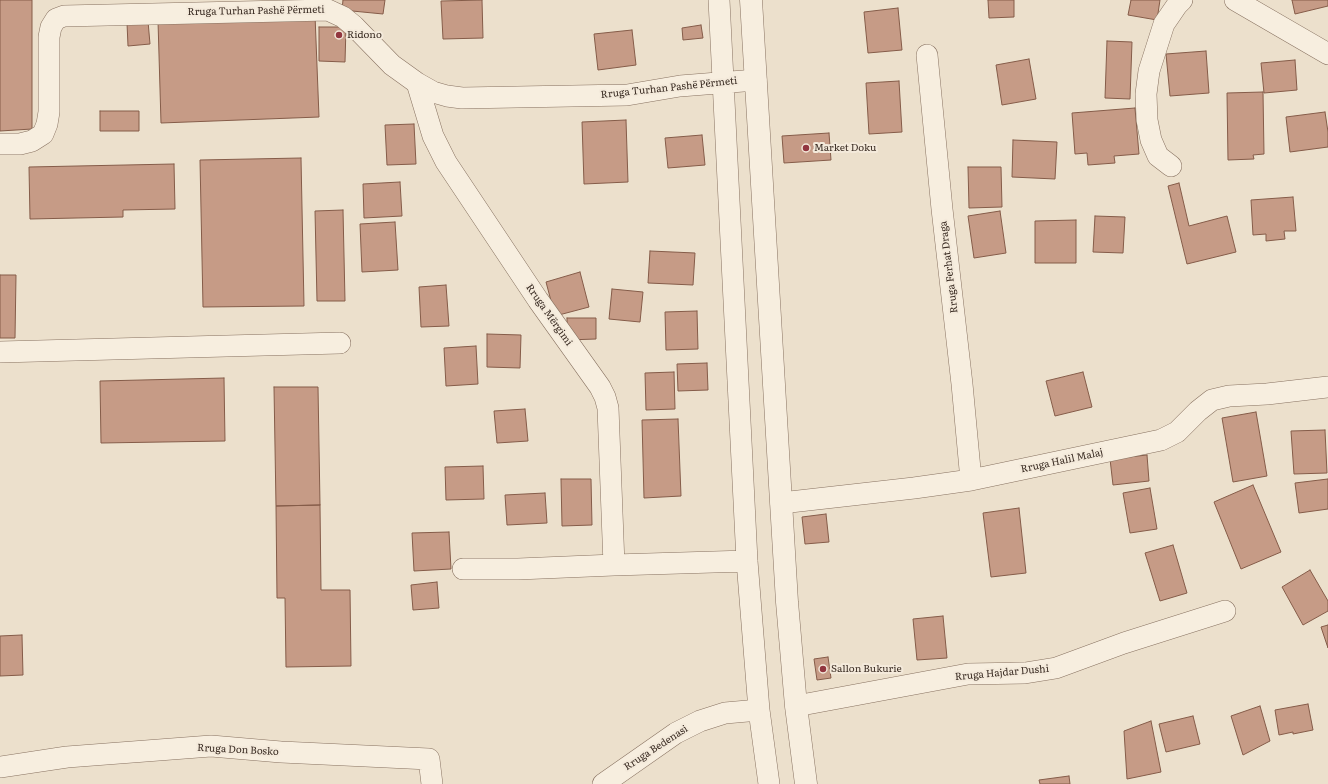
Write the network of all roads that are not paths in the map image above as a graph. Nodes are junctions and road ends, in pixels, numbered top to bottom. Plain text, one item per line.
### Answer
1 (719, 0) edge
2 (751, 0) edge
3 (1182, 0) edge
4 (1235, 0) edge
5 (927, 54) dead end
6 (1328, 54) edge
7 (756, 80) junction
8 (724, 82) junction
9 (417, 83) junction
10 (0, 144) edge
11 (1170, 166) dead end
12 (340, 343) dead end
13 (0, 352) edge
14 (1328, 387) edge
15 (971, 480) junction
16 (781, 503) junction
17 (747, 561) junction
18 (614, 566) junction
19 (463, 569) dead end
20 (1225, 611) dead end
21 (796, 706) junction
22 (759, 710) junction
23 (0, 767) edge
24 (432, 784) edge
25 (603, 784) edge
26 (769, 784) edge
27 (806, 784) edge

1 - 8 street
2 - 7 street
3 - 11 street
4 - 6 street
5 - 15 street, Rruga Ferhat Draga
7 - 8 street, Rruga Turhan Pashë Përmeti
7 - 16 street
8 - 9 street, Rruga Turhan Pashë Përmeti
8 - 17 street
9 - 10 street, Rruga Turhan Pashë Përmeti
9 - 18 street, Rruga Mërgimi
12 - 13 street
14 - 15 street, Rruga Halil Malaj
15 - 16 street, Rruga Halil Malaj
16 - 21 street
17 - 18 street
17 - 22 street
18 - 19 street
20 - 21 street, Rruga Hajdar Dushi
21 - 27 street
22 - 25 street, Rruga Bedenasi
22 - 26 street
23 - 24 street, Rruga Don Bosko

